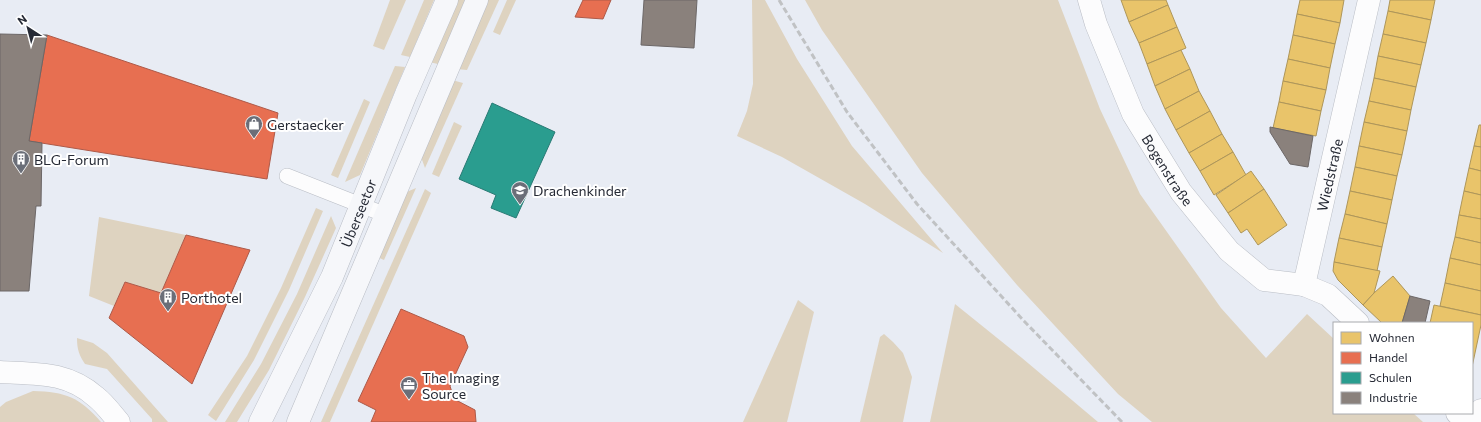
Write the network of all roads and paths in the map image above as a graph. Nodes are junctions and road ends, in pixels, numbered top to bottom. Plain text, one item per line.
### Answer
1 (447, 0) edge
2 (477, 0) edge
3 (1089, 0) edge
4 (1369, 0) edge
5 (288, 176) dead end
6 (361, 205) junction
7 (386, 215) junction
8 (1304, 285) junction
9 (1357, 322) edge
10 (0, 372) edge
11 (1481, 410) edge
12 (1458, 414) edge
13 (119, 422) edge
14 (260, 422) edge
15 (298, 422) edge
16 (1468, 422) edge
17 (1478, 422) edge

1 - 6 street, Überseetor
2 - 7 street, Überseetor
3 - 8 street, Bogenstraße
4 - 8 street, Wiedstraße
5 - 6 lane
6 - 7 lane
6 - 14 street, Überseetor
7 - 15 street, Überseetor
8 - 9 street
10 - 13 street
11 - 17 street
12 - 16 street

